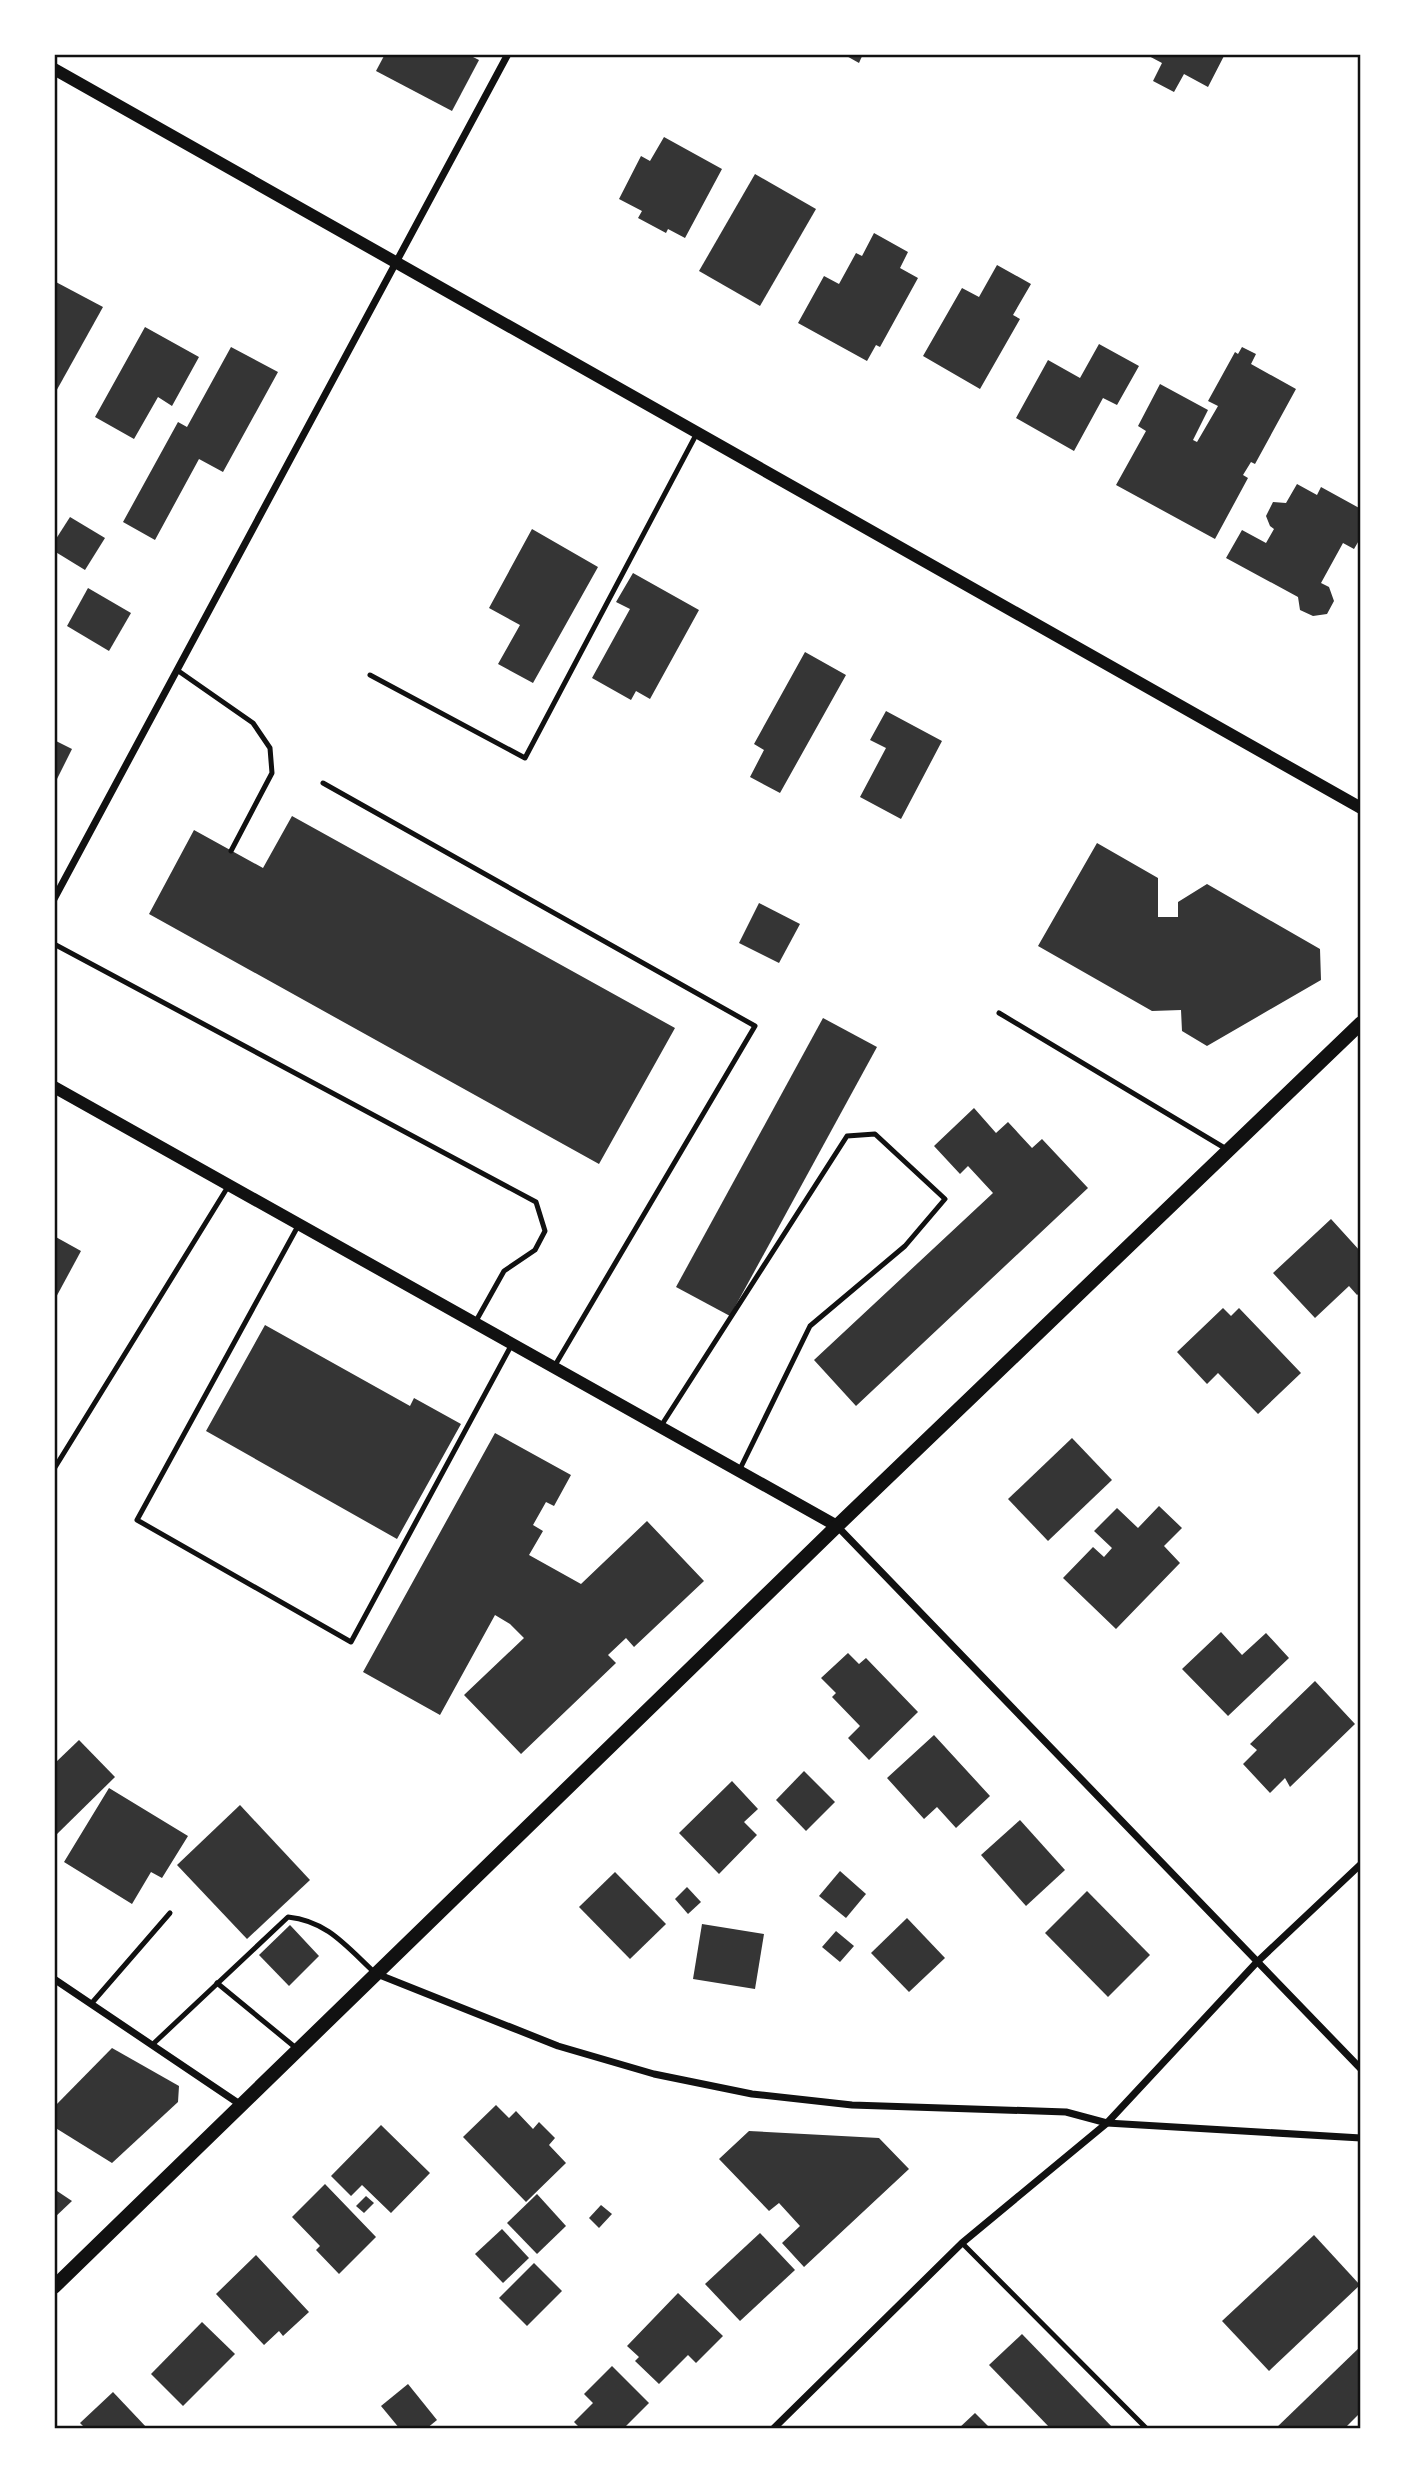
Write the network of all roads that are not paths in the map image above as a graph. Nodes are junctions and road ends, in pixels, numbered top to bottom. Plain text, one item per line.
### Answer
1 (508, 54) edge
2 (54, 69) edge
3 (395, 261) junction
4 (697, 433) junction
5 (177, 670) junction
6 (370, 676) dead end
7 (323, 783) dead end
8 (1361, 808) edge
9 (231, 851) dead end
10 (54, 899) edge
11 (54, 944) edge
12 (999, 1013) dead end
13 (1361, 1023) edge
14 (54, 1087) edge
15 (1228, 1150) junction
16 (229, 1185) junction
17 (299, 1224) junction
18 (475, 1323) junction
19 (512, 1344) junction
20 (554, 1367) junction
21 (660, 1427) junction
22 (54, 1469) edge
23 (739, 1471) junction
24 (837, 1526) junction
25 (1361, 1864) edge
26 (170, 1913) dead end
27 (1258, 1962) junction
28 (376, 1974) junction
29 (54, 1979) edge
30 (217, 1983) junction
31 (91, 2004) junction
32 (152, 2045) junction
33 (298, 2050) junction
34 (1361, 2069) edge
35 (241, 2105) junction
36 (1107, 2123) junction
37 (1361, 2138) edge
38 (962, 2243) junction
39 (54, 2287) edge
40 (774, 2429) edge
41 (1147, 2429) edge

1 - 3 street
2 - 3 street
3 - 4 street
3 - 5 street
4 - 6 lane
4 - 8 street
5 - 9 lane
5 - 10 street
7 - 20 lane
11 - 18 lane
12 - 15 lane
13 - 15 main road
14 - 16 street
15 - 24 main road
16 - 17 street
16 - 22 lane
17 - 18 street
17 - 19 lane
18 - 19 street
19 - 20 street
20 - 21 street
21 - 23 street
21 - 23 lane
23 - 24 street
24 - 27 street
24 - 28 main road
25 - 27 street
26 - 31 lane
27 - 34 street
27 - 36 street
28 - 30 lane
28 - 33 main road
28 - 36 street
29 - 31 street
30 - 32 lane
30 - 33 lane
31 - 32 street
32 - 35 street
33 - 35 main road
35 - 39 main road
36 - 37 street
36 - 38 street
38 - 40 street
38 - 41 lane

